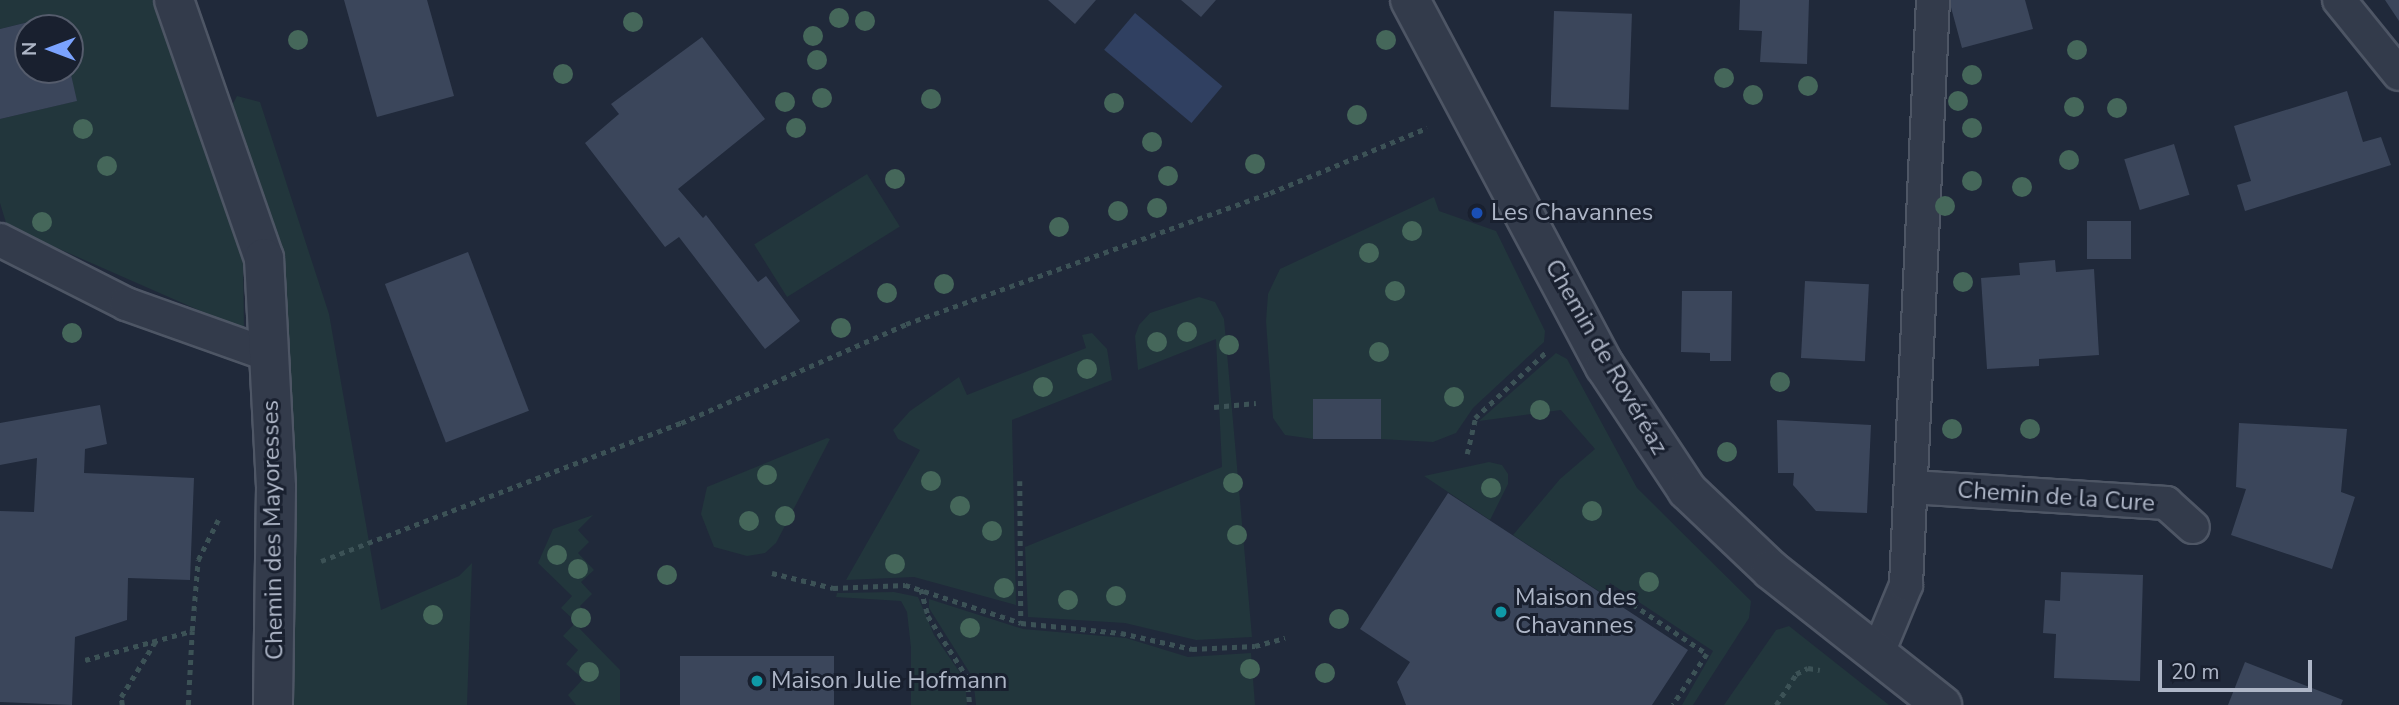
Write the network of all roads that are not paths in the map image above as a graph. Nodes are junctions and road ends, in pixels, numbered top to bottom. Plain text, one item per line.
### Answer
1 (174, 0) edge
2 (1410, 0) edge
3 (1933, 0) edge
4 (2339, 0) edge
5 (2399, 74) edge
6 (0, 240) edge
7 (269, 355) junction
8 (1911, 487) junction
9 (2193, 527) dead end
10 (1877, 654) junction
11 (273, 705) edge
12 (1942, 705) edge

1 - 7 street, Chemin des Mayoresses
2 - 10 street, Chemin de Rovéréaz
3 - 8 lane
4 - 5 lane
6 - 7 lane
7 - 11 street, Chemin des Mayoresses
8 - 9 lane, Chemin de la Cure
8 - 10 lane
10 - 12 street, Chemin de Rovéréaz

